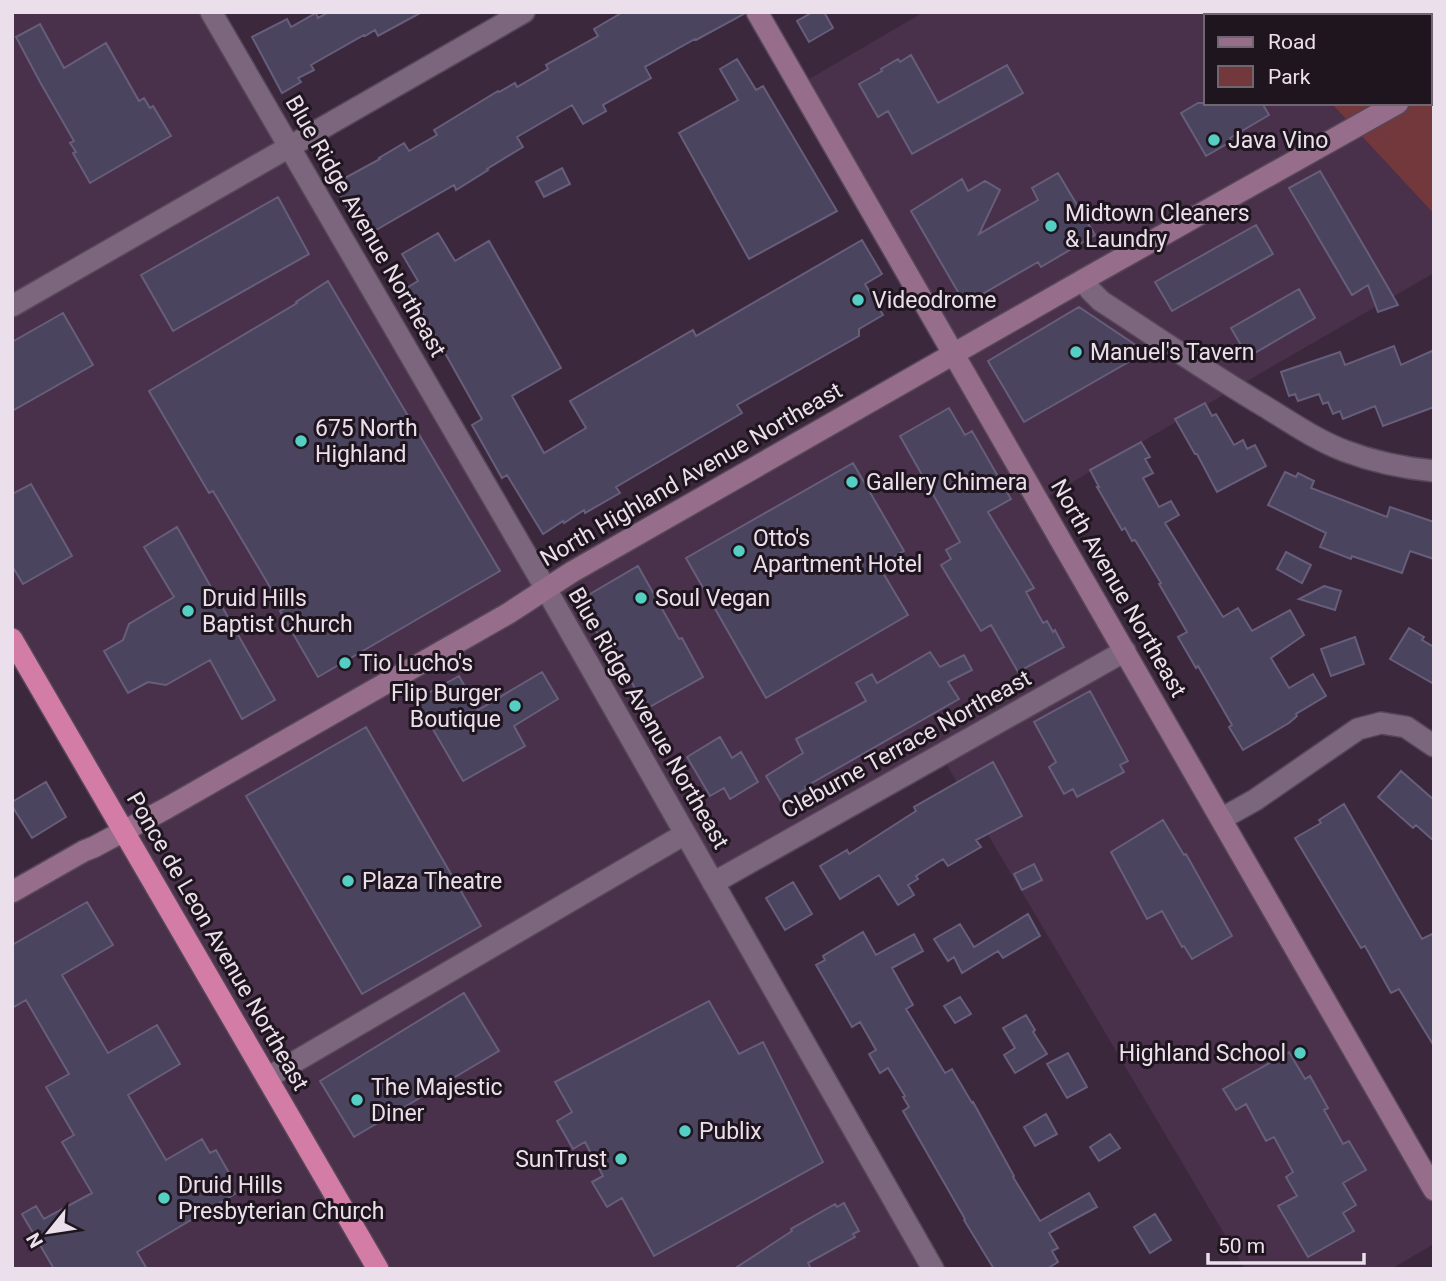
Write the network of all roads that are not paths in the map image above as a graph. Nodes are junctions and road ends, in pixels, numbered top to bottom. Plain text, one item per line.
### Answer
1 (211, 12) edge
2 (524, 12) edge
3 (757, 12) edge
4 (1394, 105) edge
5 (290, 147) junction
6 (1083, 280) junction
7 (12, 306) edge
8 (954, 354) junction
9 (1434, 471) edge
10 (546, 589) junction
11 (12, 639) edge
12 (1125, 651) junction
13 (1434, 746) edge
14 (1221, 818) junction
15 (123, 831) junction
16 (685, 834) junction
17 (713, 883) junction
18 (12, 891) edge
19 (267, 1078) junction
20 (1434, 1190) edge
21 (378, 1269) edge
22 (933, 1269) edge

1 - 5 street, Blue Ridge Avenue Northeast
2 - 5 street
3 - 8 main road, North Avenue Northeast
4 - 6 main road, North Highland Avenue Northeast
5 - 7 street
5 - 10 street, Blue Ridge Avenue Northeast
6 - 8 main road, North Highland Avenue Northeast
6 - 9 street
8 - 10 main road, North Highland Avenue Northeast
8 - 12 main road, North Avenue Northeast
10 - 15 main road, North Highland Avenue Northeast
10 - 16 street, Blue Ridge Avenue Northeast
11 - 15 highway, Ponce de Leon Avenue Northeast
12 - 14 main road, North Avenue Northeast
12 - 17 street, Cleburne Terrace Northeast
13 - 14 street
14 - 20 main road, North Avenue Northeast
15 - 18 main road, North Highland Avenue Northeast
15 - 19 highway, Ponce de Leon Avenue Northeast
16 - 17 street, Blue Ridge Avenue Northeast
16 - 19 street
17 - 22 street, Blue Ridge Avenue Northeast
19 - 21 highway, Ponce de Leon Avenue Northeast

